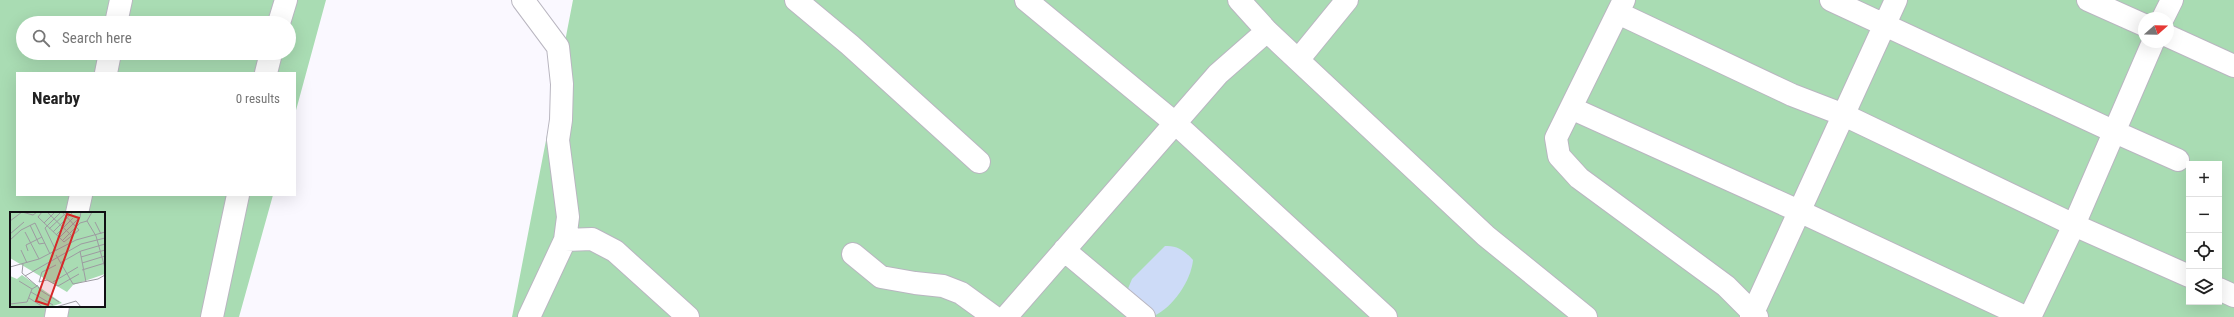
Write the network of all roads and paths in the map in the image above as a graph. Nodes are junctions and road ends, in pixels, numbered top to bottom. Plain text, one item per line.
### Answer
1 (121, 0) edge
2 (286, 0) edge
3 (523, 0) edge
4 (796, 0) edge
5 (1026, 0) edge
6 (1239, 0) edge
7 (1347, 0) edge
8 (1831, 0) edge
9 (1896, 0) edge
10 (2088, 0) edge
11 (2172, 0) edge
12 (1621, 6) edge
13 (2166, 12) edge
14 (118, 16) edge
15 (280, 16) edge
16 (2138, 22) edge
17 (1885, 26) junction
18 (1267, 30) junction
19 (2174, 39) edge
20 (2150, 48) edge
21 (109, 60) edge
22 (269, 60) edge
23 (1298, 60) junction
24 (2234, 66) edge
25 (106, 72) edge
26 (266, 72) edge
27 (1571, 108) junction
28 (1844, 115) junction
29 (1175, 123) junction
30 (2115, 132) junction
31 (2178, 160) dead end
32 (979, 162) dead end
33 (81, 196) edge
34 (238, 196) edge
35 (77, 212) edge
36 (1801, 212) junction
37 (2074, 225) junction
38 (565, 240) junction
39 (1064, 250) junction
40 (853, 254) dead end
41 (2186, 275) edge
42 (2222, 290) edge
43 (2234, 296) edge
44 (58, 307) edge
45 (1754, 316) edge
46 (56, 317) edge
47 (212, 317) edge
48 (530, 317) edge
49 (688, 317) edge
50 (994, 317) edge
51 (1006, 317) edge
52 (1144, 317) edge
53 (1386, 317) edge
54 (1586, 317) edge
55 (2025, 317) edge
56 (2030, 317) edge

1 - 14 street
2 - 15 street
3 - 38 street
4 - 32 street
5 - 29 street
6 - 18 street
7 - 23 street
8 - 17 street
9 - 17 street
10 - 16 street
11 - 13 street
12 - 27 street
12 - 28 street
17 - 28 street
17 - 30 street
18 - 23 street
18 - 29 street
19 - 24 street
20 - 30 street
21 - 25 street
22 - 26 street
23 - 54 street
27 - 36 street
27 - 45 street
28 - 36 street
28 - 37 street
29 - 39 street
29 - 53 street
30 - 31 street
30 - 37 street
33 - 35 street
34 - 47 street
36 - 45 street
36 - 55 street
37 - 41 street
37 - 56 street
38 - 48 street
38 - 49 street
39 - 51 street
39 - 52 street
40 - 50 street
42 - 43 street
44 - 46 street

